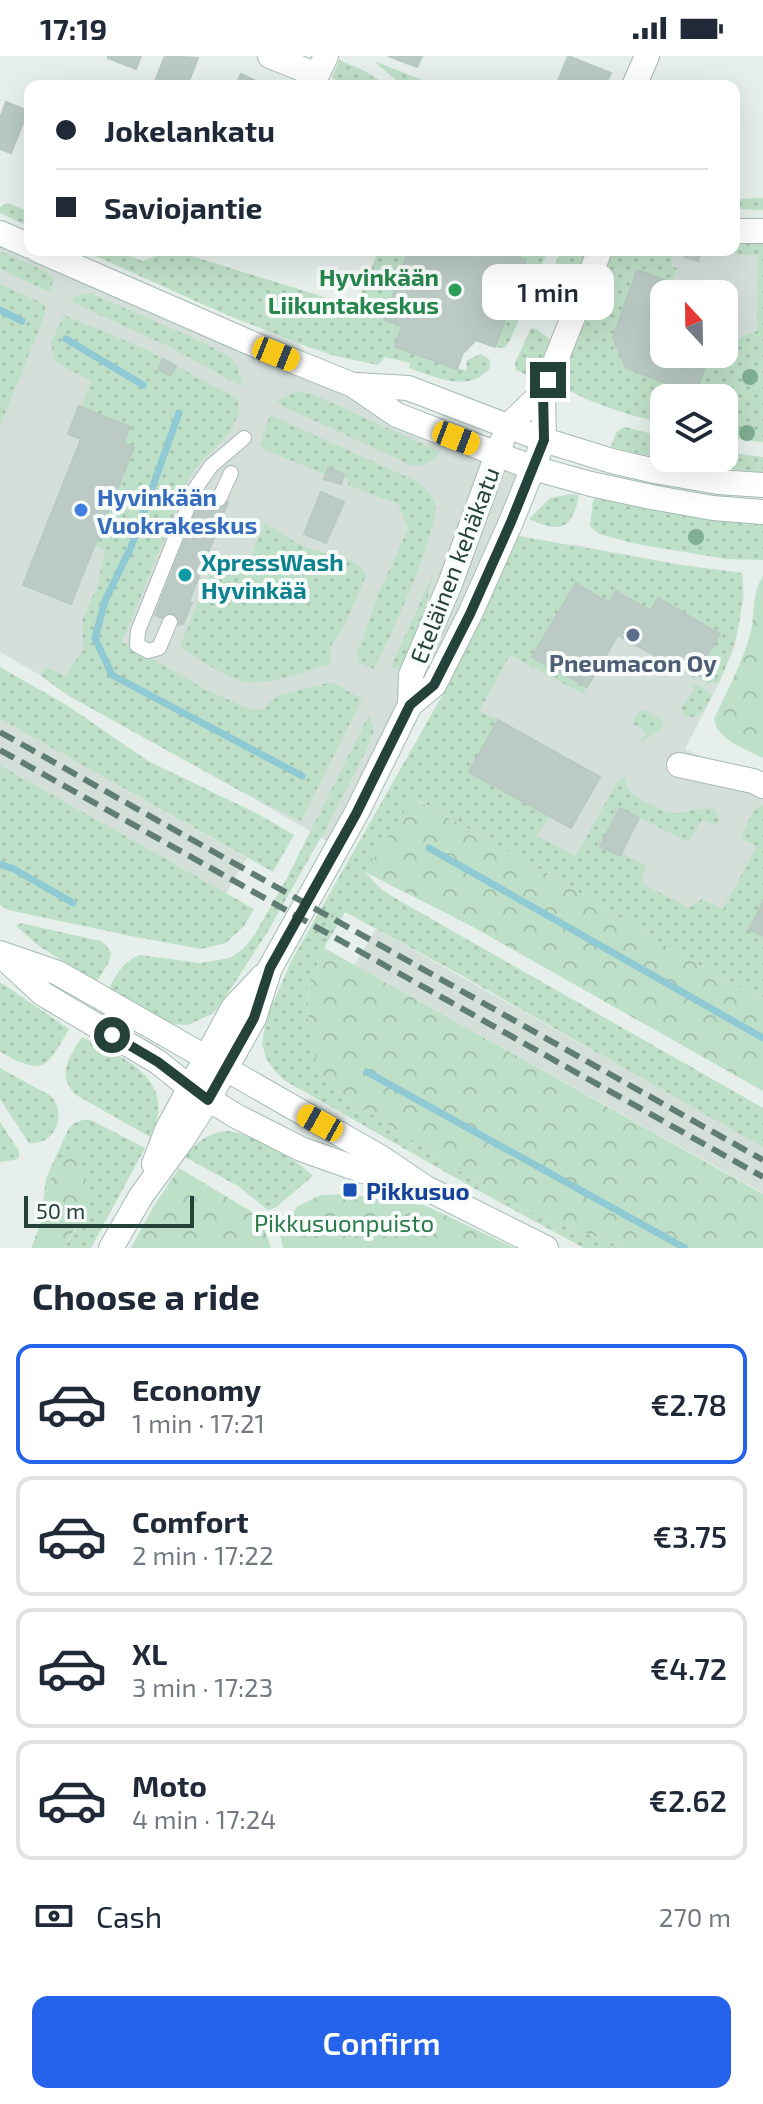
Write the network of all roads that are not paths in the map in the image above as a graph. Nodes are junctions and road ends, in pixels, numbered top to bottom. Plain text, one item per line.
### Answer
1 (270, 56) edge
2 (647, 56) edge
3 (322, 66) edge
4 (637, 80) edge
5 (740, 231) edge
6 (763, 231) edge
7 (0, 233) edge
8 (24, 243) edge
9 (52, 256) edge
10 (598, 256) edge
11 (353, 385) junction
12 (543, 392) junction
13 (508, 426) junction
14 (244, 438) dead end
15 (544, 440) junction
16 (497, 454) junction
17 (533, 468) junction
18 (231, 473) dead end
19 (763, 485) edge
20 (219, 499) dead end
21 (763, 512) edge
22 (170, 622) dead end
23 (410, 705) junction
24 (679, 765) dead end
25 (763, 786) edge
26 (0, 954) edge
27 (215, 1064) junction
28 (199, 1094) junction
29 (426, 1188) junction
30 (111, 1248) edge
31 (546, 1248) edge

1 - 3 main road
2 - 4 main road
5 - 6 main road
7 - 8 main road
9 - 11 main road
10 - 12 main road
11 - 13 main road
11 - 16 main road
12 - 13 main road
12 - 15 main road
13 - 15 main road
13 - 16 main road, Eteläinen kehäkatu
14 - 22 lane
15 - 17 main road, Eteläinen kehäkatu
15 - 19 main road
16 - 17 main road
16 - 23 main road, Eteläinen kehäkatu
17 - 21 main road
17 - 23 main road, Eteläinen kehäkatu
18 - 20 lane
23 - 27 main road, Eteläinen kehäkatu
24 - 25 main road
26 - 27 main road
26 - 28 main road
27 - 28 main road, Eteläinen kehäkatu
27 - 29 main road
28 - 29 main road
28 - 30 main road, Eteläinen kehäkatu
29 - 31 main road

